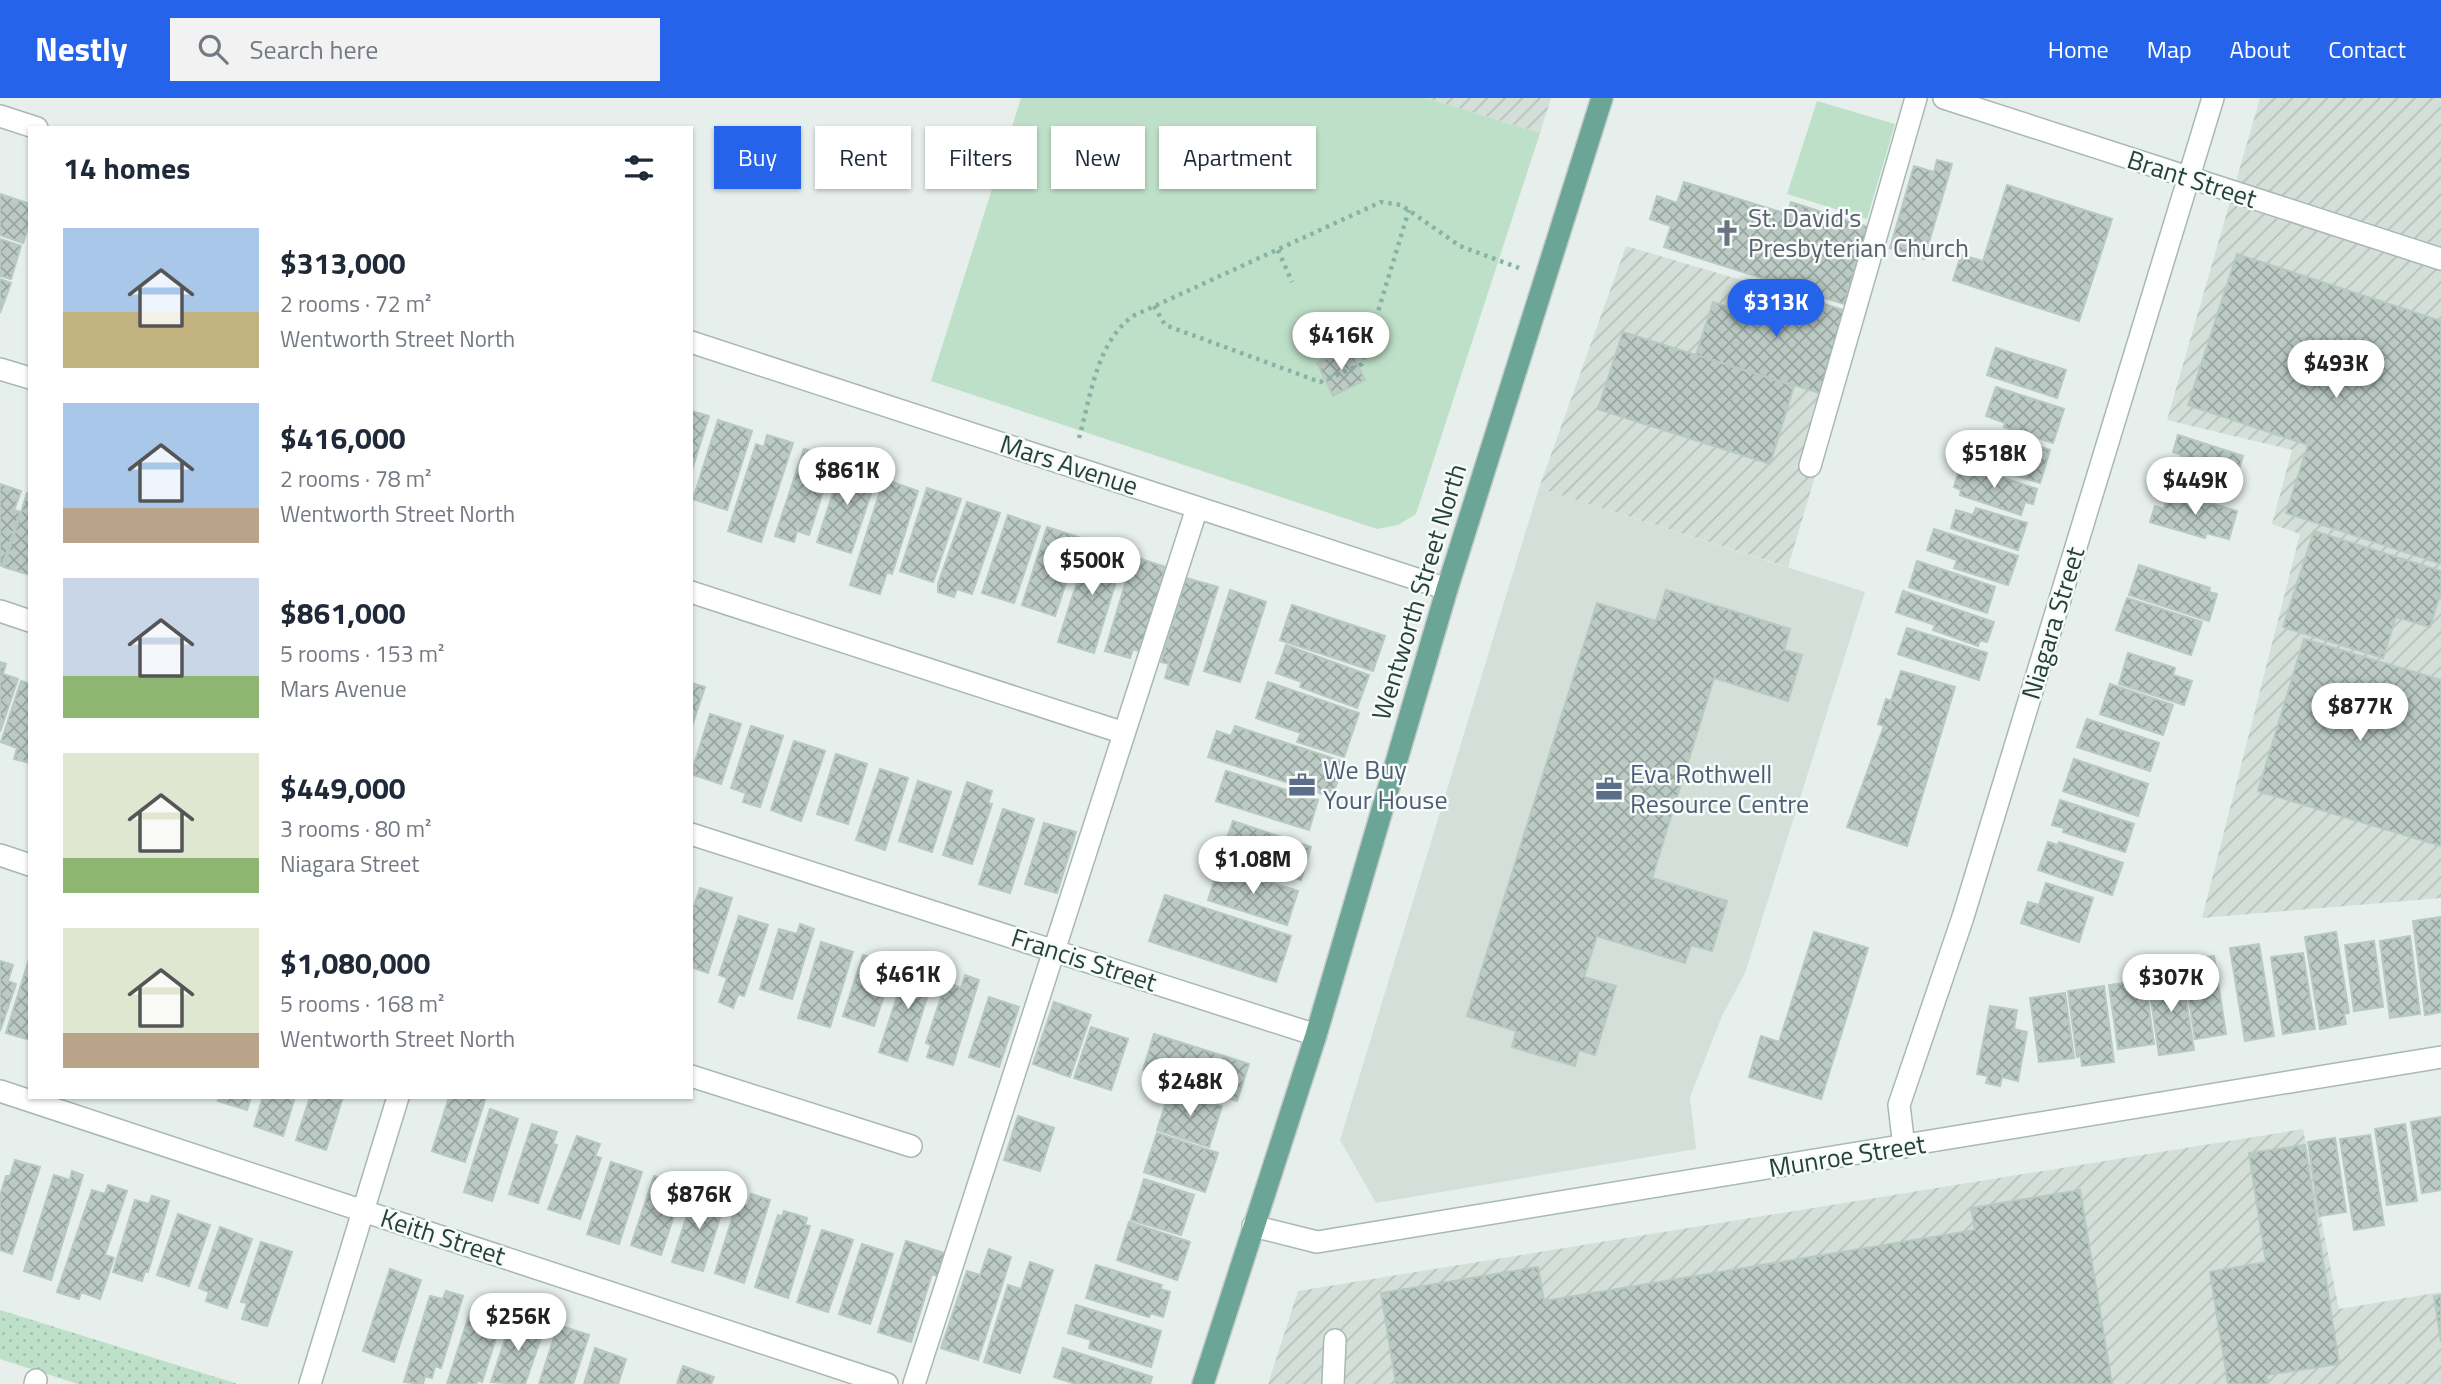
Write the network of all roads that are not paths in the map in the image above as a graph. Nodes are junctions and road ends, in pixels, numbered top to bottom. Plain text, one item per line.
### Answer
1 (1602, 98) edge
2 (1916, 98) edge
3 (1944, 98) edge
4 (2213, 98) edge
5 (0, 116) edge
6 (31, 126) edge
7 (2188, 178) junction
8 (2441, 259) edge
9 (693, 343) edge
10 (0, 369) edge
11 (28, 377) edge
12 (1810, 466) dead end
13 (1198, 508) junction
14 (1447, 589) junction
15 (693, 593) edge
16 (0, 611) edge
17 (28, 620) edge
18 (1124, 733) junction
19 (693, 835) edge
20 (0, 855) edge
21 (28, 864) edge
22 (1055, 951) junction
23 (1316, 1035) junction
24 (2441, 1057) edge
25 (693, 1077) edge
26 (0, 1091) edge
27 (397, 1099) edge
28 (911, 1146) dead end
29 (1904, 1147) junction
30 (364, 1211) junction
31 (1253, 1226) junction
32 (1335, 1340) dead end
33 (310, 1384) edge
34 (887, 1384) edge
35 (914, 1384) edge
36 (1203, 1384) edge
37 (1333, 1384) edge

1 - 14 main road, Wentworth Street North
2 - 12 street
3 - 7 street, Brant Street
4 - 7 street, Niagara Street
5 - 6 street
7 - 8 street, Brant Street
7 - 29 street, Niagara Street
9 - 13 street, Mars Avenue
10 - 11 street
13 - 14 street, Mars Avenue
13 - 18 street
14 - 23 main road, Wentworth Street North
15 - 18 street
16 - 17 street
18 - 22 street
19 - 22 street, Francis Street
20 - 21 street
22 - 23 street, Francis Street
22 - 35 street
23 - 31 main road, Wentworth Street North
24 - 29 street, Munroe Street
25 - 28 street
26 - 30 street, Keith Street
27 - 30 street
29 - 31 street, Munroe Street
30 - 33 street
30 - 34 street, Keith Street
31 - 36 main road, Wentworth Street North
32 - 37 street

